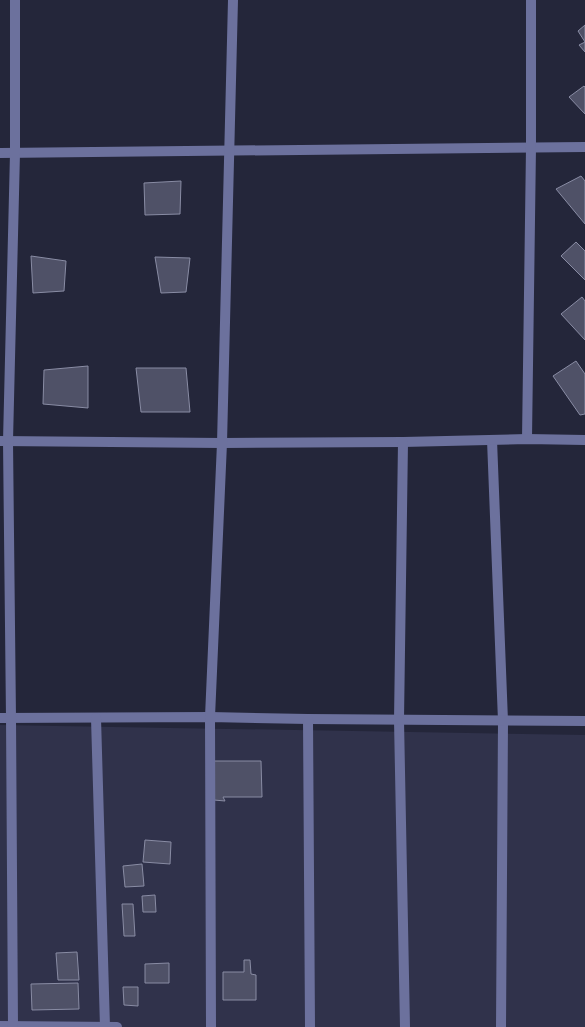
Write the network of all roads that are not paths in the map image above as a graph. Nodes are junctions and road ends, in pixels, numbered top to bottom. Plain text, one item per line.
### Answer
1 (15, 0) edge
2 (232, 0) edge
3 (531, 0) edge
4 (531, 147) junction
5 (585, 147) edge
6 (229, 150) junction
7 (0, 153) edge
8 (15, 153) junction
9 (527, 439) junction
10 (492, 440) junction
11 (585, 440) edge
12 (4, 441) edge
13 (403, 442) junction
14 (222, 443) junction
15 (0, 718) edge
16 (11, 718) junction
17 (96, 718) junction
18 (210, 718) junction
19 (308, 719) junction
20 (399, 720) junction
21 (503, 721) junction
22 (585, 721) edge
23 (0, 1026) edge
24 (13, 1026) edge
25 (105, 1027) edge
26 (117, 1027) edge
27 (211, 1027) edge
28 (310, 1027) edge
29 (405, 1027) edge
30 (501, 1027) edge

1 - 8 street
2 - 6 street
3 - 4 street
4 - 5 street
4 - 6 street
4 - 9 street
6 - 8 street
6 - 14 street
7 - 8 street
8 - 12 street
9 - 10 street
9 - 11 street
10 - 13 street
10 - 21 street
12 - 14 street
12 - 16 street
13 - 14 street
13 - 20 street
14 - 18 street
15 - 16 street
16 - 17 street
16 - 24 street
17 - 18 street
17 - 25 street
18 - 19 street
18 - 27 street
19 - 20 street
19 - 28 street
20 - 21 street
20 - 29 street
21 - 22 street
21 - 30 street
23 - 24 street
24 - 25 street
25 - 26 street

